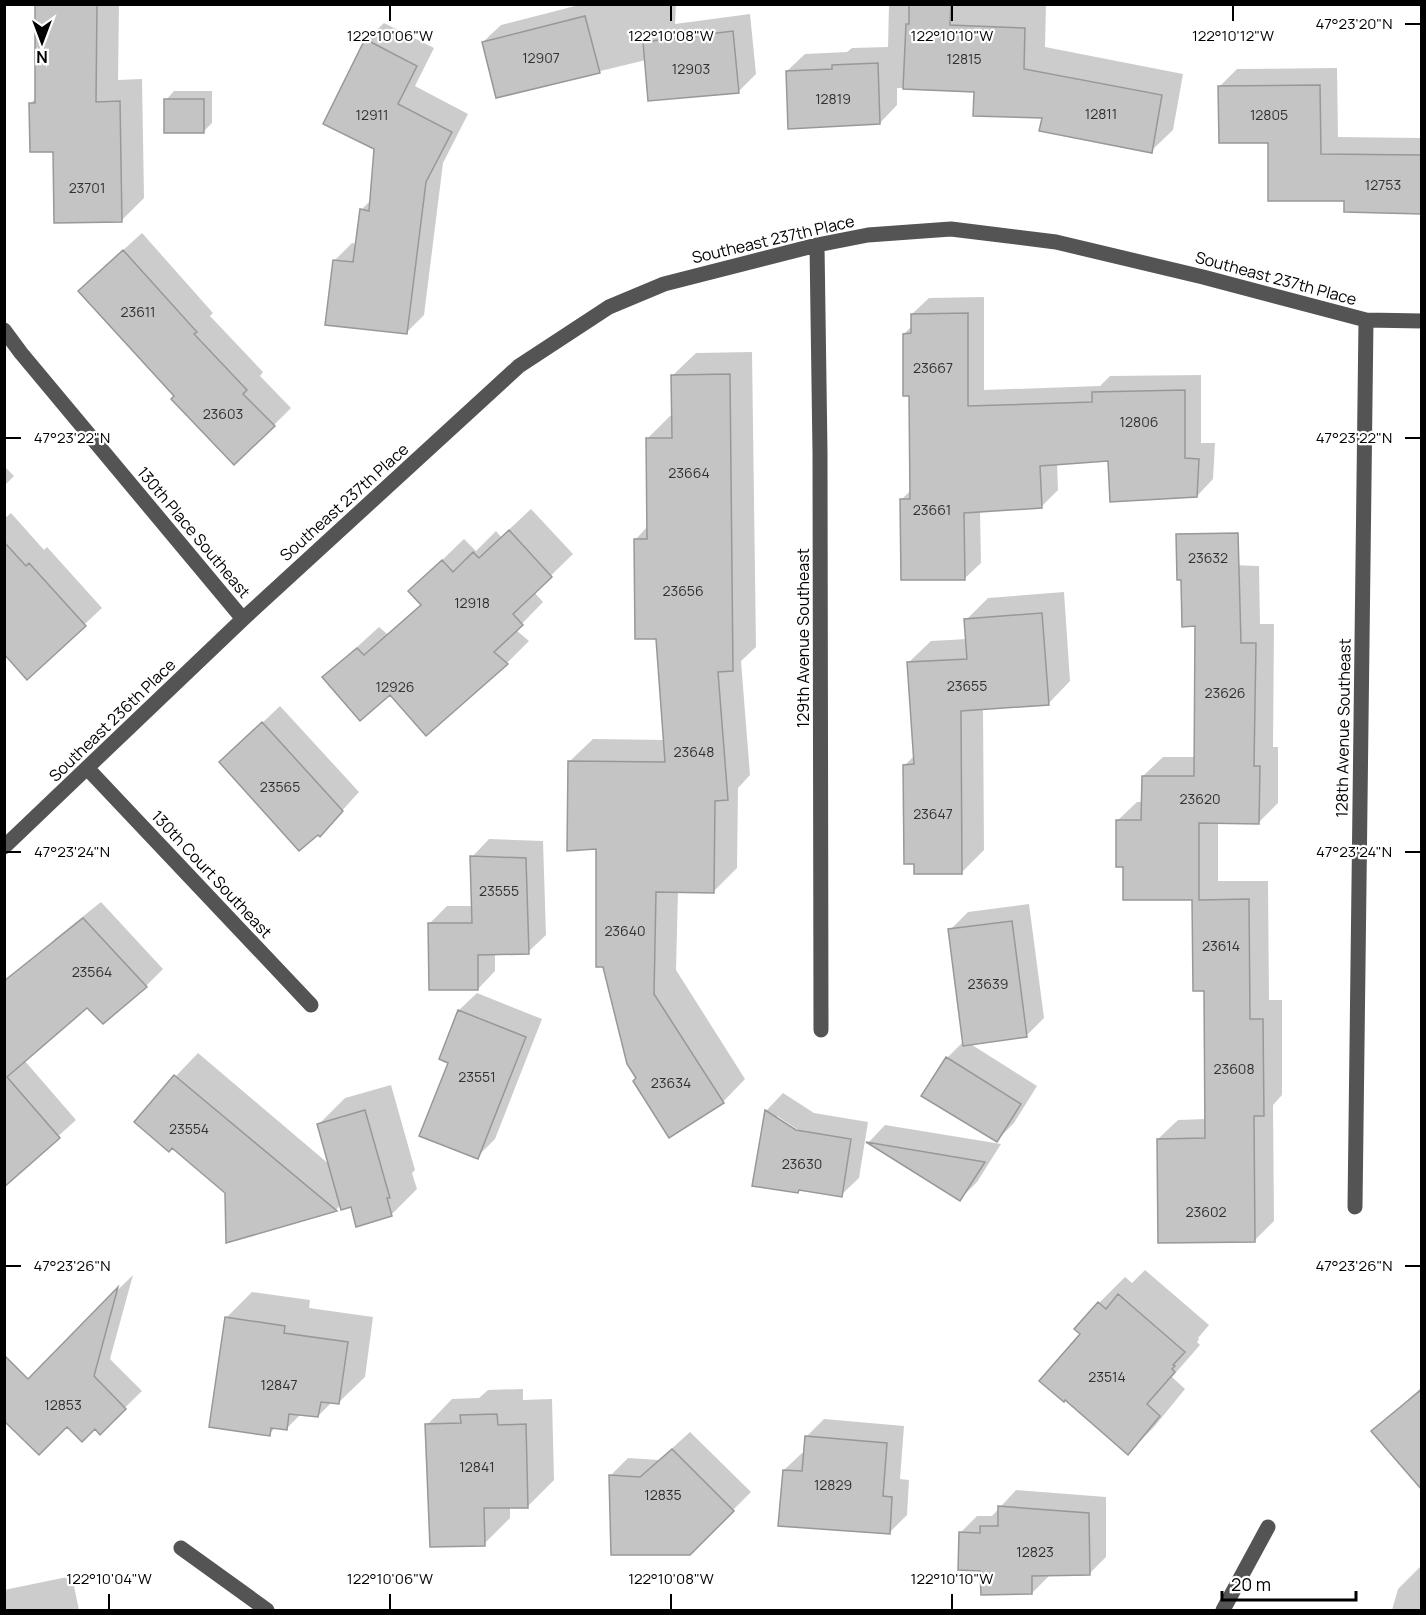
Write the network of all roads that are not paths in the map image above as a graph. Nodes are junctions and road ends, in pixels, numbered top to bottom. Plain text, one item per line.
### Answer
1 (817, 245) junction
2 (1366, 320) junction
3 (1422, 321) edge
4 (4, 330) edge
5 (243, 618) junction
6 (87, 768) junction
7 (4, 847) edge
8 (311, 1005) dead end
9 (821, 1030) dead end
10 (1355, 1207) dead end
11 (1268, 1527) dead end
12 (181, 1548) dead end
13 (267, 1611) edge
14 (1223, 1611) edge

1 - 2 street, Southeast 237th Place
1 - 5 street, Southeast 237th Place
1 - 9 street, 129th Avenue Southeast
2 - 3 street, Southeast 237th Place
2 - 10 street, 128th Avenue Southeast
4 - 5 street, 130th Place Southeast
5 - 6 street, Southeast 236th Place
6 - 7 street, Southeast 236th Place
6 - 8 street, 130th Court Southeast
11 - 14 street
12 - 13 street

